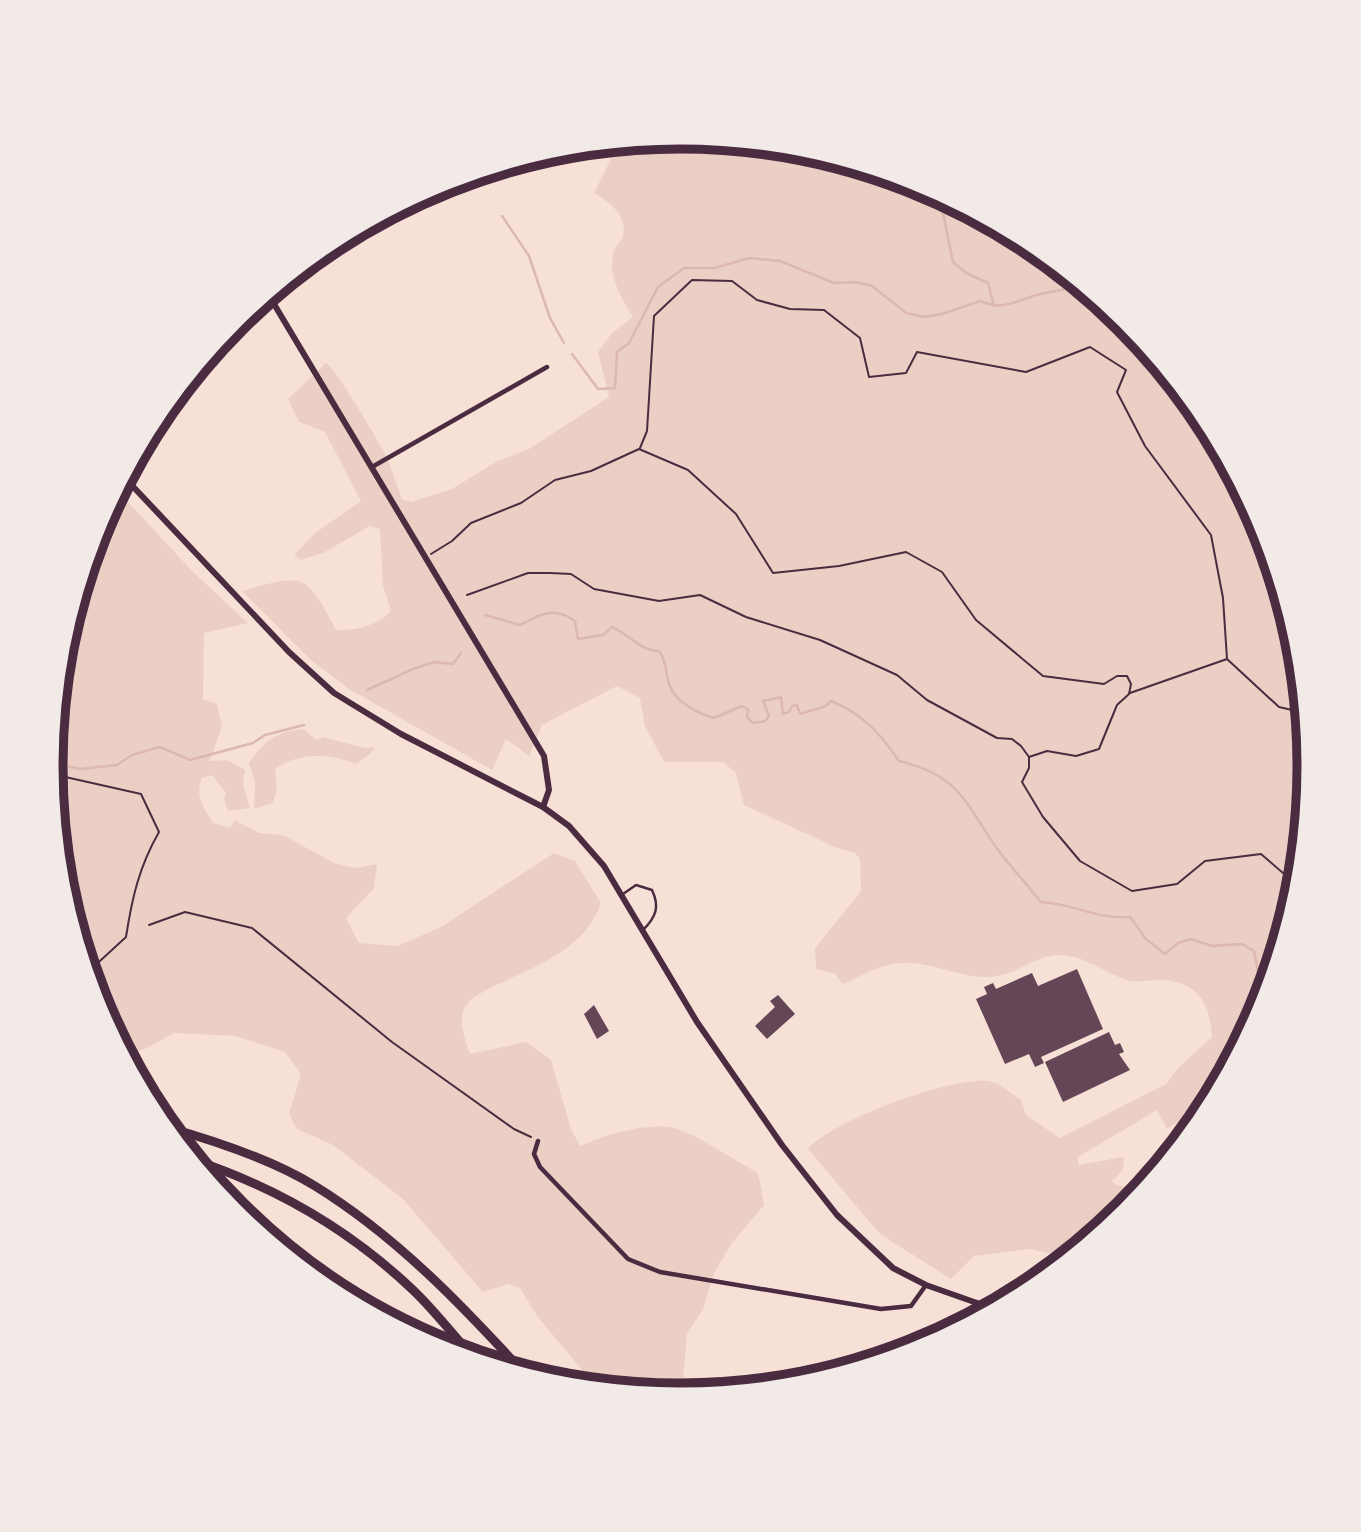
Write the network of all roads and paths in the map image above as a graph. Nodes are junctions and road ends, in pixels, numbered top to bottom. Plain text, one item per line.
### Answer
1 (273, 302) edge
2 (547, 367) dead end
3 (639, 449) junction
4 (372, 467) junction
5 (131, 485) edge
6 (427, 556) junction
7 (467, 595) dead end
8 (1227, 659) junction
9 (1129, 694) junction
10 (1296, 711) edge
11 (1028, 757) junction
12 (63, 777) edge
13 (543, 807) junction
14 (1288, 877) edge
15 (623, 894) junction
16 (149, 925) dead end
17 (643, 930) junction
18 (96, 965) edge
19 (185, 1134) edge
20 (538, 1141) joint
21 (211, 1167) edge
22 (926, 1285) junction
23 (982, 1305) edge
24 (460, 1342) edge
25 (511, 1359) edge

1 - 4 main road
2 - 4 street
3 - 6 path
3 - 8 path
3 - 9 path
4 - 6 main road
5 - 13 main road
6 - 13 main road
7 - 11 path
8 - 9 path
8 - 10 path
9 - 11 path
11 - 14 path
12 - 18 path
13 - 15 main road
15 - 17 main road
15 - 17 lane
16 - 20 path
17 - 22 main road
19 - 25 highway
20 - 22 street
21 - 24 highway
22 - 23 main road

